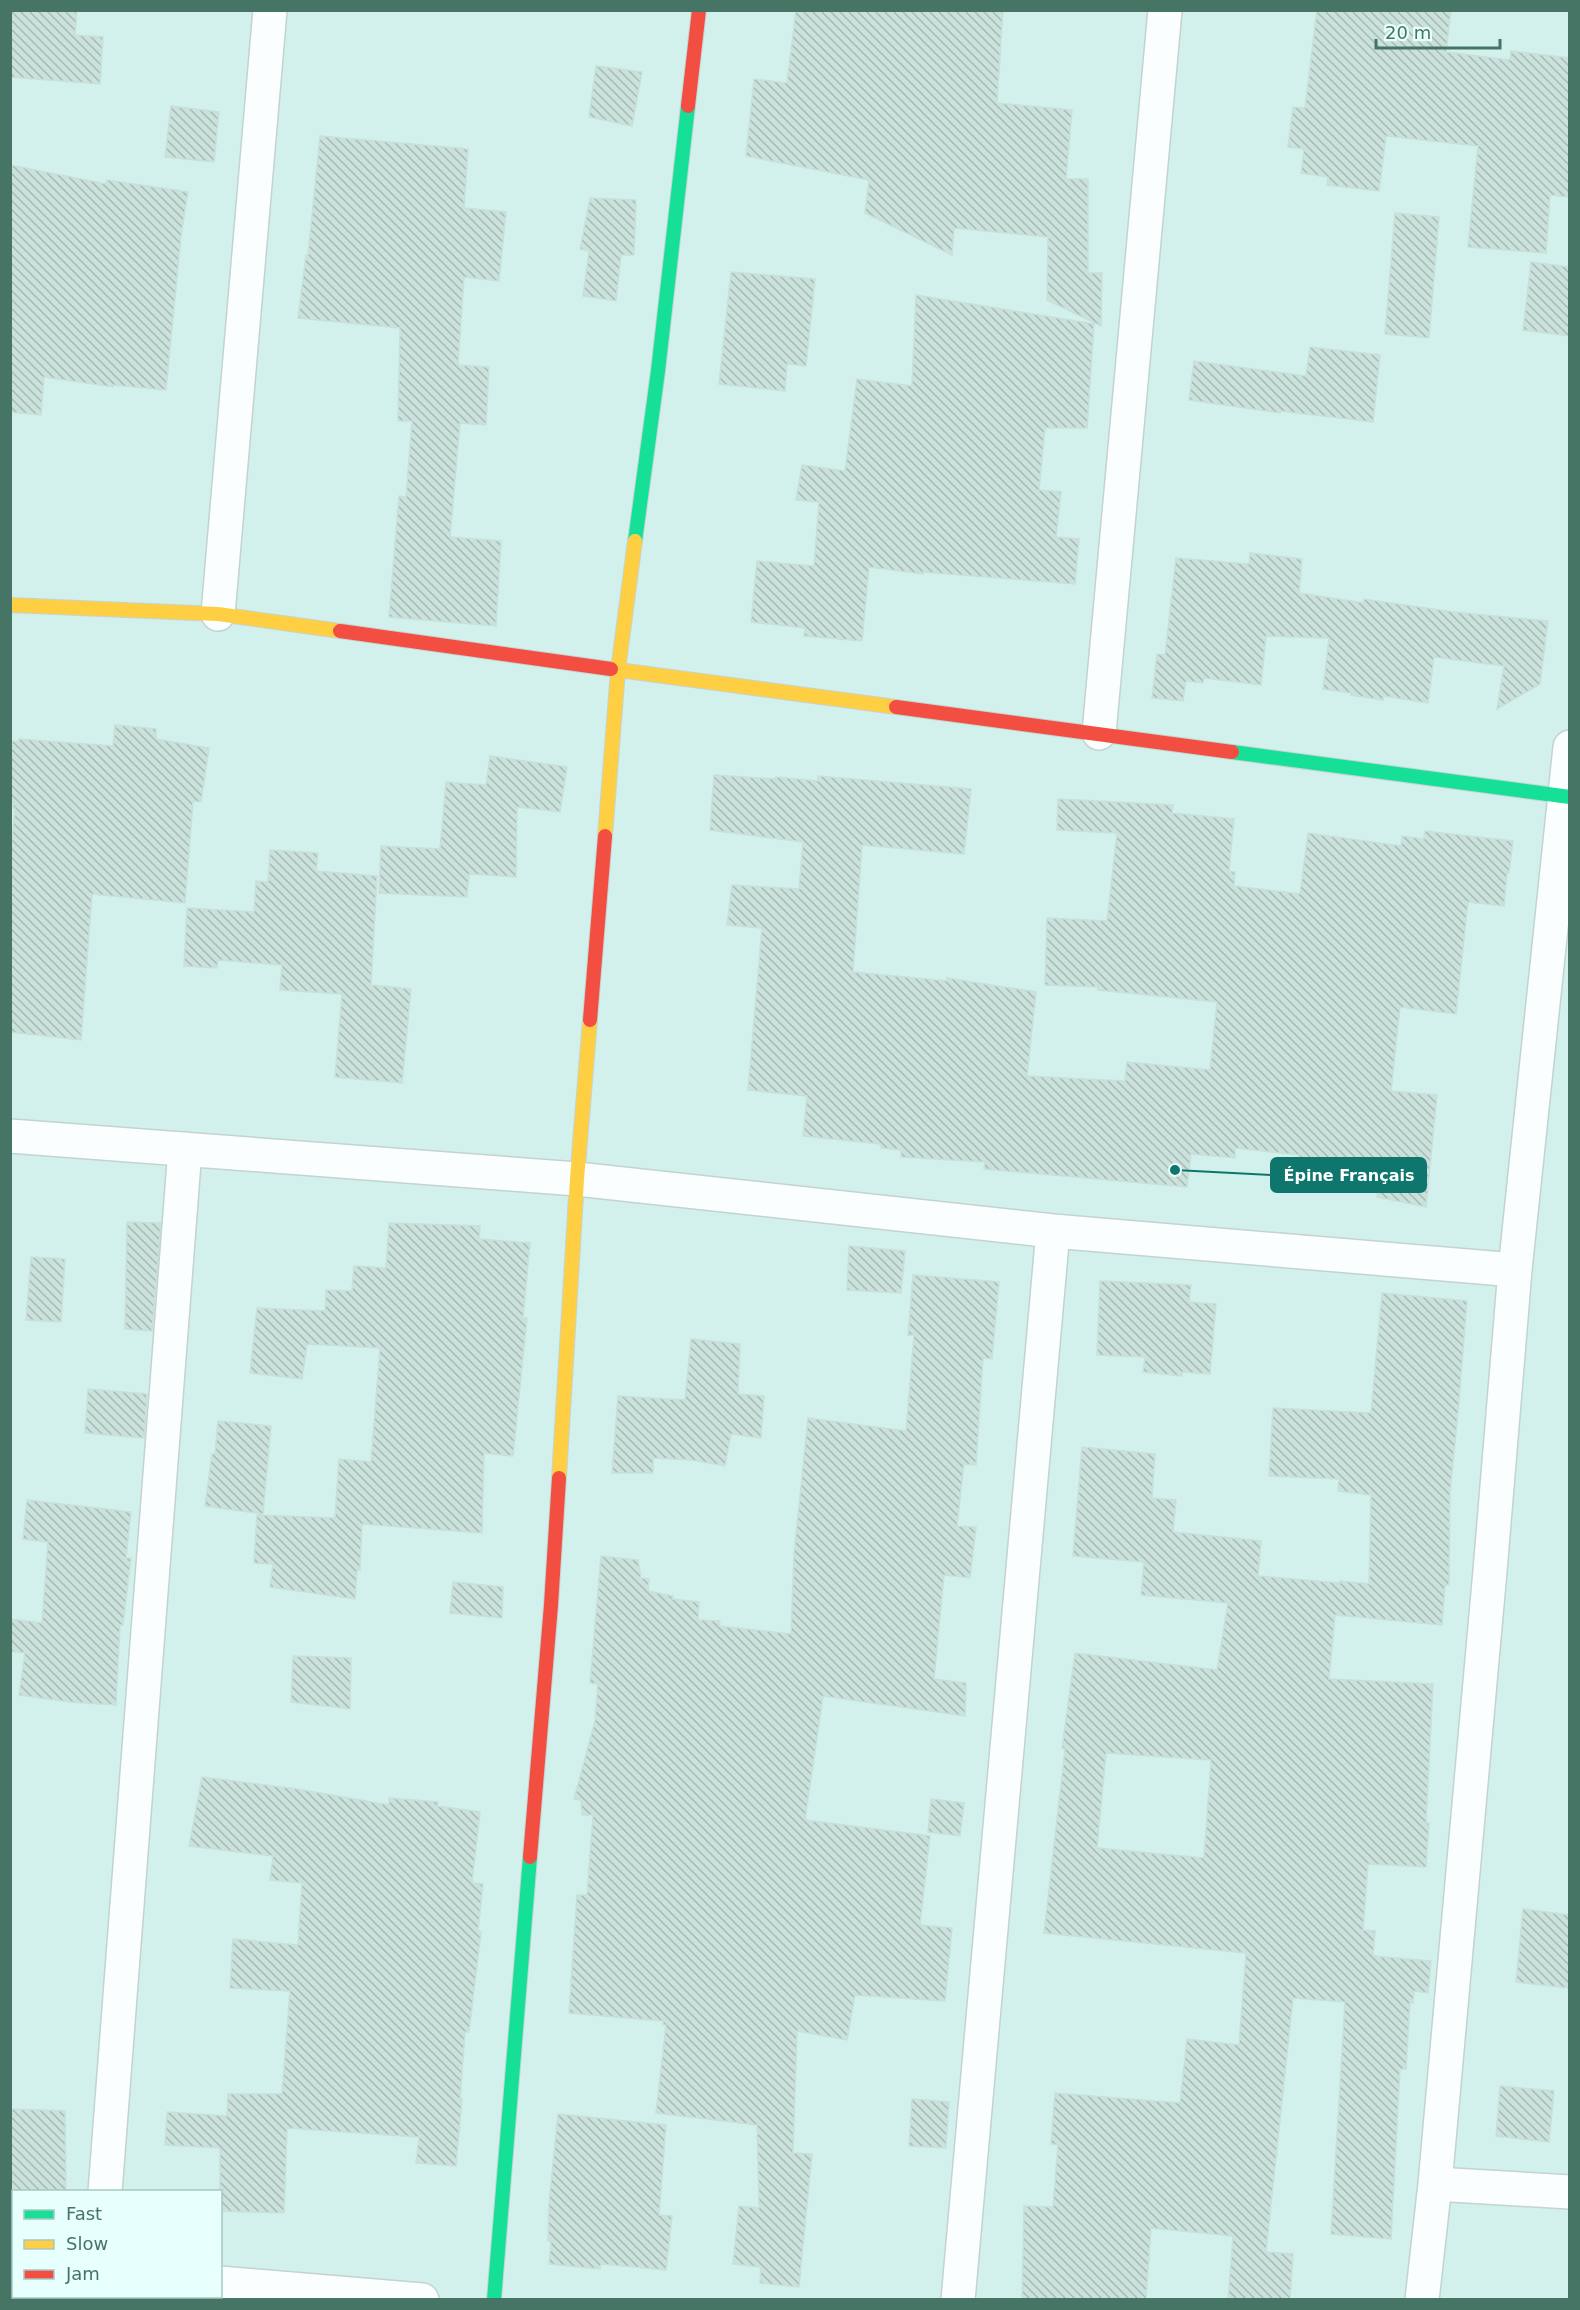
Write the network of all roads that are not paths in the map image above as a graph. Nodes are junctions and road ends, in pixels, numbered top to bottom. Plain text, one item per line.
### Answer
1 (270, 10) edge
2 (699, 10) edge
3 (1165, 10) edge
4 (10, 605) edge
5 (218, 614) junction
6 (618, 670) junction
7 (1099, 733) junction
8 (1569, 747) edge
9 (1567, 797) edge
10 (10, 1136) edge
11 (185, 1149) junction
12 (577, 1179) junction
13 (1053, 1231) junction
14 (1515, 1270) junction
15 (1435, 2184) junction
16 (105, 2190) edge
17 (1569, 2192) edge
18 (222, 2283) edge
19 (422, 2300) edge
20 (494, 2300) edge
21 (958, 2300) edge
22 (1422, 2300) edge

1 - 5 street
2 - 6 street
3 - 7 street
4 - 5 street
5 - 6 street
6 - 7 street
6 - 12 street
7 - 9 street
8 - 9 street
9 - 14 street
10 - 11 street
11 - 12 street
11 - 16 street
12 - 13 street
12 - 20 street
13 - 14 street
13 - 21 street
14 - 15 street
15 - 17 street
15 - 22 street
18 - 19 street

